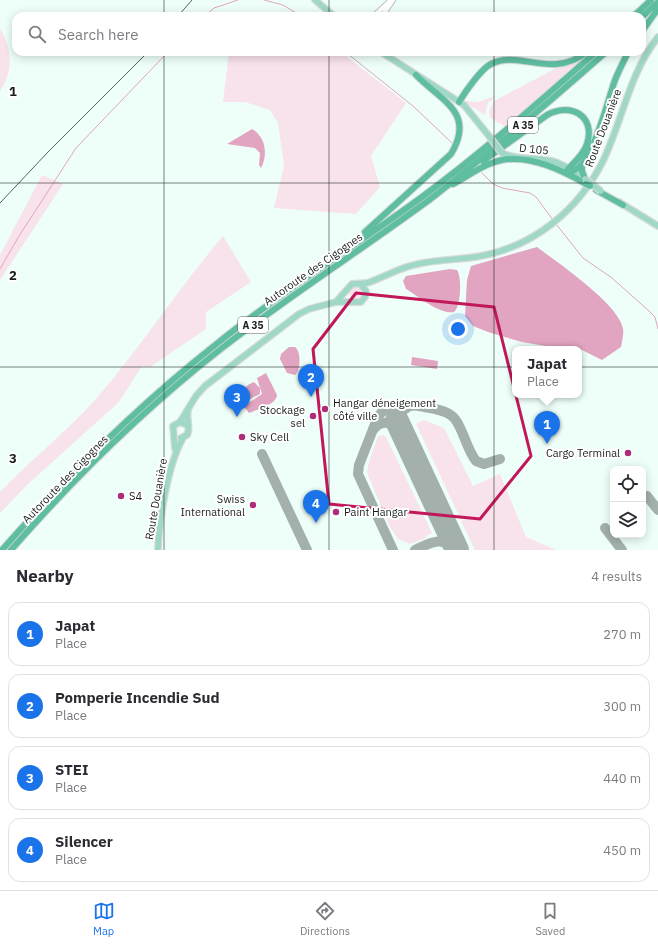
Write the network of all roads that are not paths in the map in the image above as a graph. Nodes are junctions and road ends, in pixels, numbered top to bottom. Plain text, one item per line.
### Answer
1 (316, 0) edge
2 (392, 0) edge
3 (649, 2) edge
4 (658, 2) edge
5 (658, 9) edge
6 (330, 12) edge
7 (378, 12) edge
8 (384, 12) edge
9 (633, 12) edge
10 (638, 12) edge
11 (646, 13) edge
12 (646, 26) edge
13 (658, 37) edge
14 (387, 56) edge
15 (580, 56) edge
16 (591, 56) edge
17 (601, 56) edge
18 (626, 56) edge
19 (646, 56) edge
20 (646, 56) edge
21 (416, 75) junction
22 (461, 103) junction
23 (582, 164) junction
24 (570, 170) junction
25 (586, 182) junction
26 (436, 194) junction
27 (623, 204) junction
28 (658, 226) edge
29 (349, 246) junction
30 (378, 279) junction
31 (360, 284) junction
32 (366, 291) junction
33 (346, 293) junction
34 (350, 301) junction
35 (336, 302) junction
36 (188, 408) junction
37 (180, 422) junction
38 (187, 425) junction
39 (175, 436) junction
40 (183, 438) junction
41 (175, 452) junction
42 (2, 550) edge
43 (11, 550) edge
44 (158, 550) edge

1 - 6 main road
2 - 7 street
2 - 8 street
3 - 9 highway
3 - 10 highway
4 - 11 highway
5 - 12 highway
13 - 19 main road, Route Douanière
14 - 21 main road, D 105
15 - 22 highway
16 - 29 highway, Autoroute des Cigognes / A 35
17 - 26 highway, Autoroute des Cigognes / A 35
18 - 23 highway
20 - 30 main road, Route Douanière
21 - 22 main road, D 105
21 - 29 highway
22 - 24 main road, D 105 / D 105, bridge
23 - 24 highway
23 - 25 highway
24 - 25 main road, D 105
24 - 26 highway
25 - 26 highway
25 - 27 main road, D 105, bridge
25 - 27 highway, bridge
26 - 43 highway, Autoroute des Cigognes / A 35
27 - 28 main road, D 105
29 - 42 highway, Autoroute des Cigognes / A 35
30 - 31 main road, Route Douanière
30 - 32 main road, Route Douanière
31 - 32 main road
31 - 33 main road
32 - 34 main road
33 - 34 main road
33 - 35 main road
34 - 35 main road
35 - 36 main road
36 - 37 main road
36 - 38 main road
37 - 38 main road
37 - 39 main road
38 - 40 main road
39 - 40 main road
39 - 41 main road, Route Douanière
40 - 41 main road, Route Douanière
41 - 44 main road, Route Douanière

